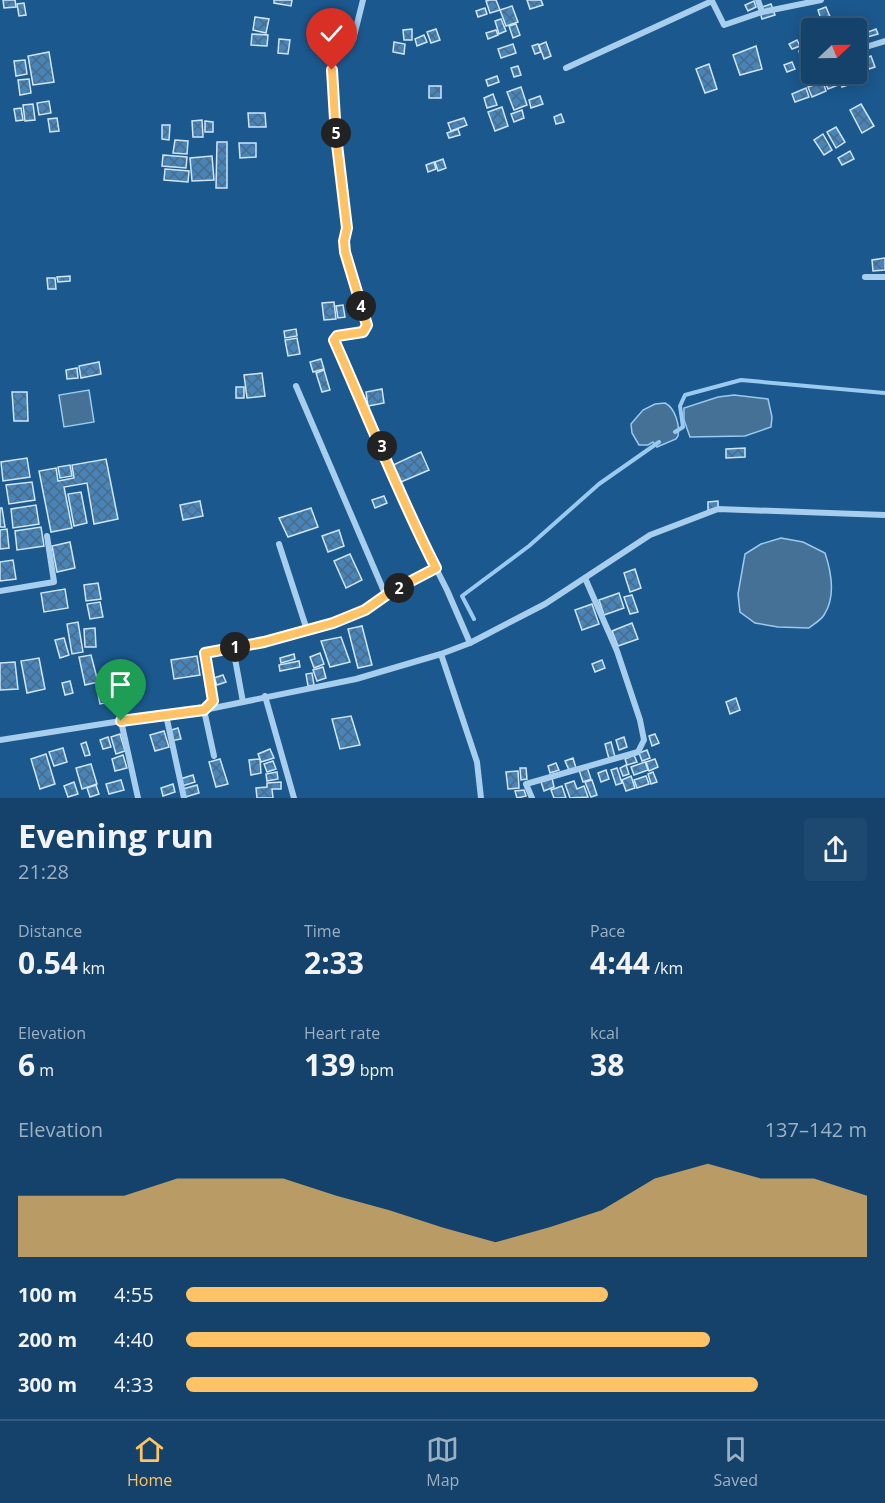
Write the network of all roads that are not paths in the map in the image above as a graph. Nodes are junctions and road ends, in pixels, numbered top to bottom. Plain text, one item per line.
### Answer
1 (363, 0) edge
2 (758, 0) edge
3 (821, 0) edge
4 (762, 12) junction
5 (885, 41) edge
6 (867, 47) edge
7 (566, 68) dead end
8 (885, 277) edge
9 (865, 278) dead end
10 (296, 386) dead end
11 (885, 515) edge
12 (47, 536) dead end
13 (279, 544) dead end
14 (436, 568) junction
15 (585, 578) junction
16 (0, 591) edge
17 (386, 596) junction
18 (307, 630) junction
19 (470, 643) junction
20 (233, 648) junction
21 (441, 654) junction
22 (266, 696) junction
23 (243, 702) junction
24 (204, 710) junction
25 (166, 715) junction
26 (121, 721) junction
27 (0, 740) edge
28 (214, 756) dead end
29 (138, 798) edge
30 (184, 798) edge
31 (294, 798) edge
32 (481, 798) edge
33 (532, 798) edge

1 - 14 street
2 - 4 street
3 - 4 street
4 - 7 street
5 - 6 street
8 - 9 street
10 - 17 street
11 - 15 street
12 - 16 street
13 - 18 street
14 - 17 street
14 - 19 street
15 - 19 street
15 - 33 street
17 - 18 street
18 - 20 street
19 - 21 street
20 - 23 street
20 - 24 street
21 - 22 street
21 - 32 street
22 - 23 street
22 - 31 street
23 - 24 street
24 - 25 street
24 - 28 street
25 - 26 street
25 - 30 street
26 - 27 street
26 - 29 street

